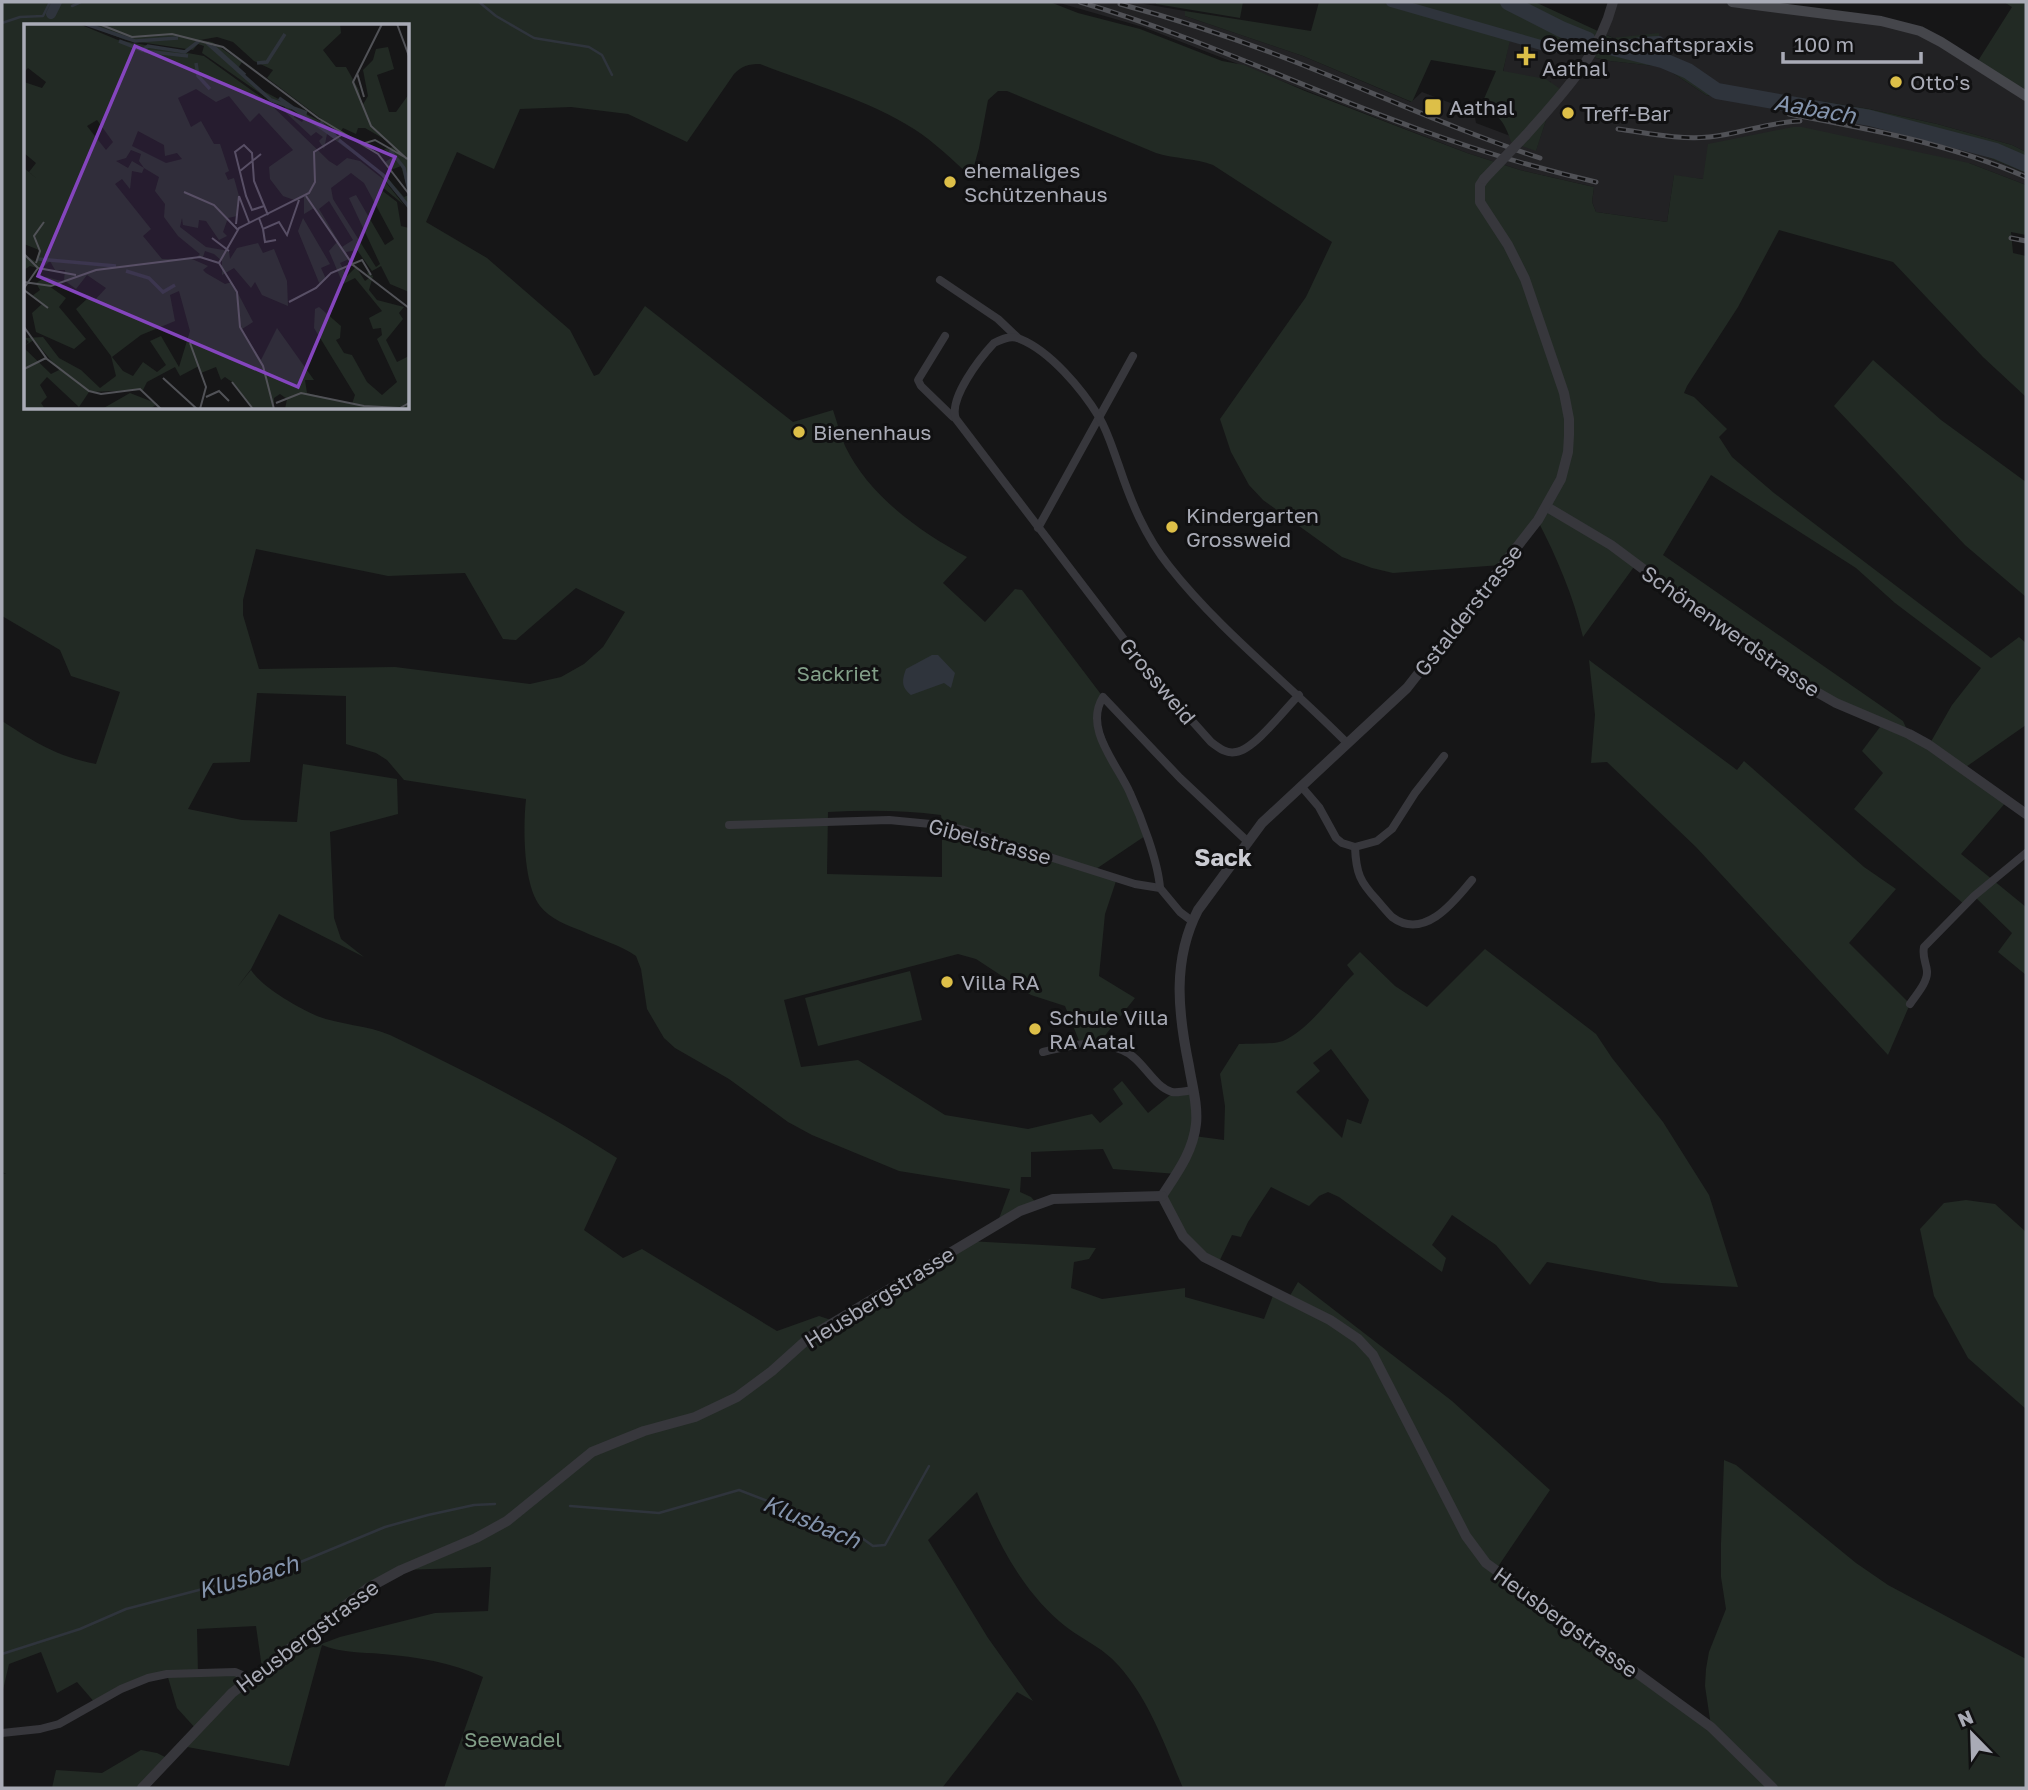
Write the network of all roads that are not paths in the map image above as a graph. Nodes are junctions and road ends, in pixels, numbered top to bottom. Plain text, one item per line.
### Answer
1 (1613, 2) edge
2 (1731, 2) edge
3 (1772, 4) edge
4 (2026, 96) edge
5 (940, 280) dead end
6 (945, 336) dead end
7 (1018, 338) junction
8 (1133, 356) dead end
9 (1099, 417) junction
10 (956, 419) junction
11 (1547, 507) junction
12 (1038, 528) junction
13 (1298, 695) junction
14 (1347, 743) junction
15 (1444, 756) dead end
16 (1301, 786) junction
17 (2026, 814) edge
18 (729, 825) dead end
19 (1247, 841) junction
20 (1355, 847) junction
21 (2026, 853) edge
22 (1472, 880) dead end
23 (1160, 888) junction
24 (1192, 921) junction
25 (1910, 1004) dead end
26 (1043, 1052) dead end
27 (1194, 1090) junction
28 (1163, 1196) junction
29 (249, 1678) junction
30 (2, 1733) edge
31 (142, 1788) edge
32 (1773, 1788) edge

1 - 11 street, Gstalderstrasse, bridge
2 - 3 main road
3 - 4 main road
5 - 7 street
6 - 10 street, Grossweid
7 - 9 street
7 - 10 street
8 - 9 street
9 - 12 street
9 - 13 street
10 - 12 street, Grossweid
11 - 14 street, Gstalderstrasse
11 - 17 street, Schönenwerdstrasse
12 - 13 street, Grossweid
13 - 14 street
14 - 16 street, Gstalderstrasse
15 - 20 street
16 - 19 street, Gstalderstrasse
16 - 20 street
18 - 23 street, Gibelstrasse
19 - 23 street
19 - 24 street, Gstalderstrasse
20 - 22 street
21 - 25 street
23 - 24 street
24 - 27 street, Gstalderstrasse
26 - 27 street
27 - 28 street, Gstalderstrasse
28 - 29 street, Heusbergstrasse
28 - 32 street, Heusbergstrasse
29 - 30 street
29 - 31 street, Heusbergstrasse

